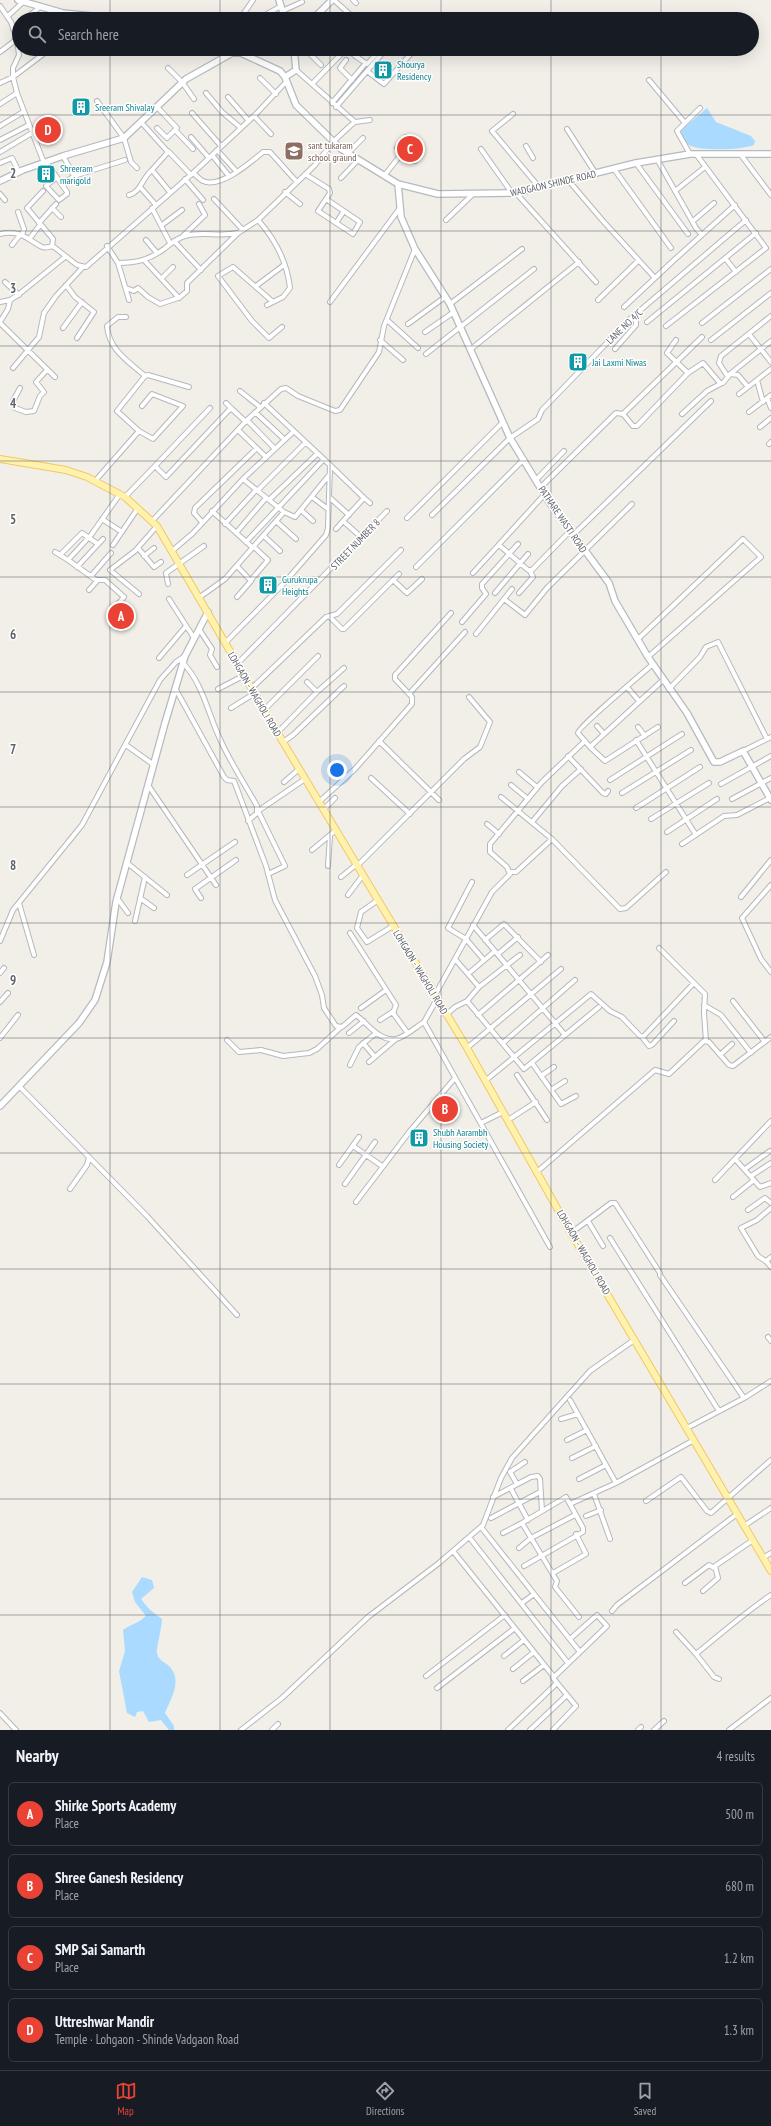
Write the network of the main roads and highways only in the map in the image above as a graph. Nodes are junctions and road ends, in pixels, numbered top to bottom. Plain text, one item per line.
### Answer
1 (0, 459) edge
2 (771, 1571) edge

1 - 2 main road, LOHGAON - WAGHOLI ROAD

